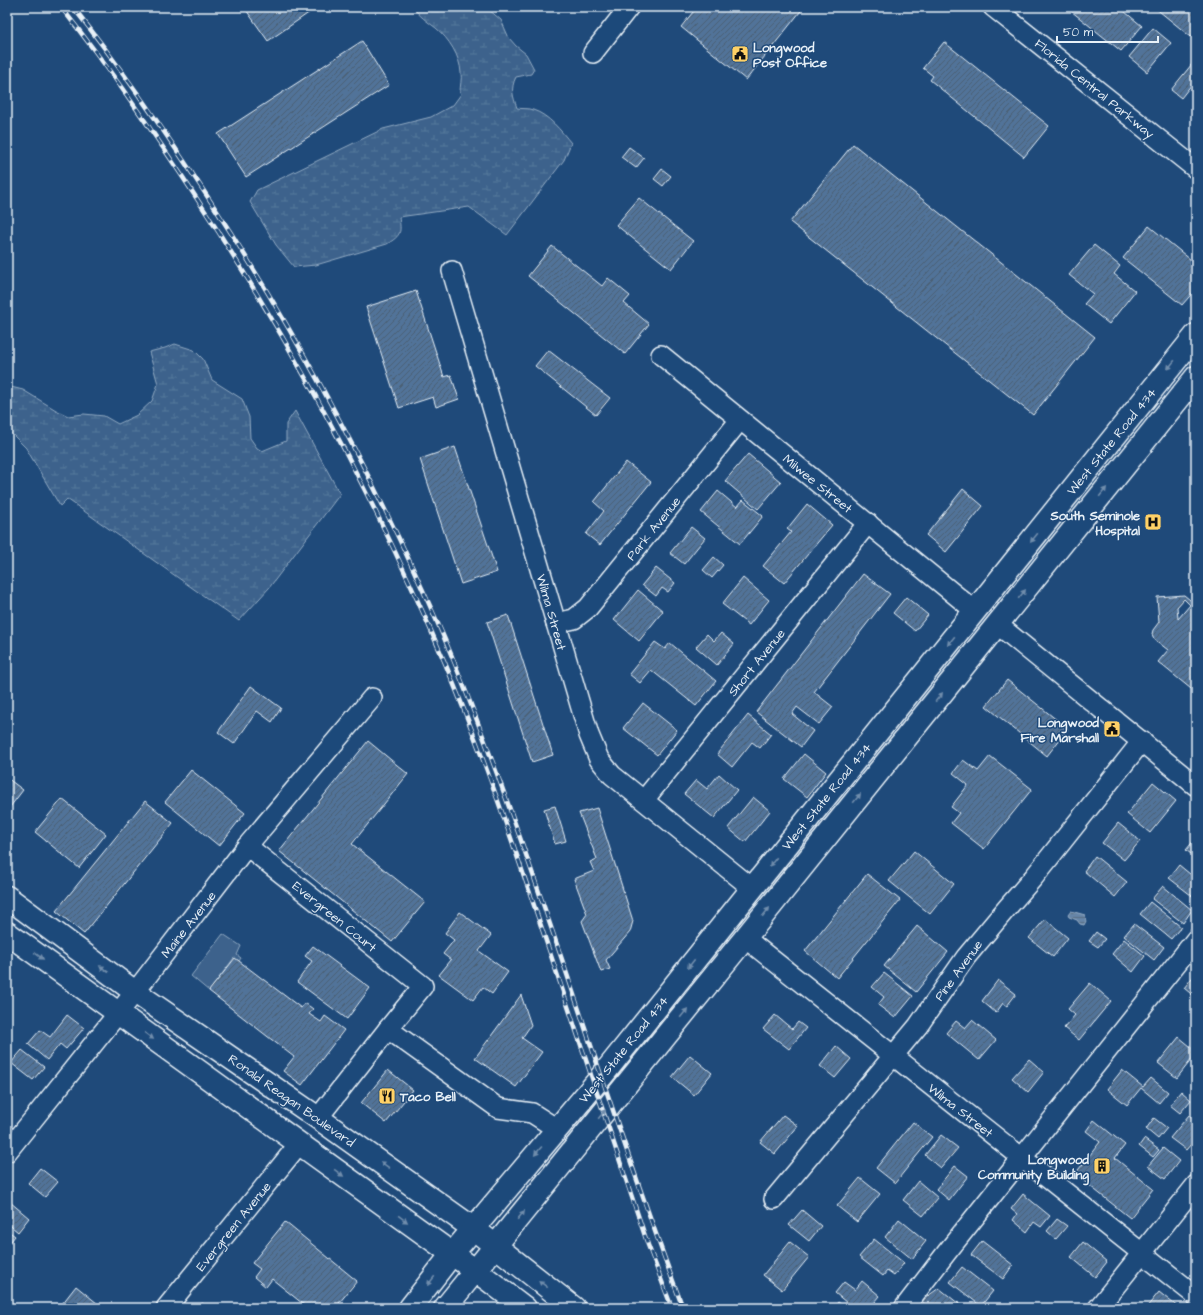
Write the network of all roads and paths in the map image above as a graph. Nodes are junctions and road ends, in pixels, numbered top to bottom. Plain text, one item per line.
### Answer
1 (630, 7) edge
2 (993, 7) edge
3 (593, 53) dead end
4 (1196, 169) edge
5 (452, 271) dead end
6 (1196, 335) edge
7 (661, 354) dead end
8 (1196, 377) edge
9 (740, 420) junction
10 (868, 523) junction
11 (1002, 578) junction
12 (975, 611) junction
13 (556, 623) junction
14 (997, 624) junction
15 (967, 661) junction
16 (372, 698) dead end
17 (1142, 741) junction
18 (1196, 786) edge
19 (644, 800) junction
20 (247, 846) junction
21 (752, 888) junction
22 (7, 897) edge
23 (7, 933) edge
24 (745, 938) junction
25 (1196, 939) edge
26 (135, 992) junction
27 (118, 1013) junction
28 (388, 1029) junction
29 (893, 1056) junction
30 (318, 1118) junction
31 (557, 1129) junction
32 (299, 1144) junction
33 (7, 1152) edge
34 (398, 1155) dead end
35 (1022, 1158) junction
36 (1196, 1185) edge
37 (429, 1197) junction
38 (774, 1199) dead end
39 (474, 1229) junction
40 (496, 1246) junction
41 (1141, 1253) junction
42 (452, 1254) junction
43 (476, 1272) junction
44 (1196, 1296) edge
45 (166, 1308) edge
46 (410, 1308) edge
47 (445, 1308) edge
48 (524, 1308) edge
49 (574, 1308) edge
50 (904, 1308) edge
51 (1098, 1308) edge

1 - 3 street
2 - 4 street, Florida Central Parkway
5 - 13 street, Wilma Street
6 -> 11 main road, West State Road 434
7 - 9 street, Milwee Street
14 -> 8 main road, West State Road 434
9 - 10 street, Milwee Street
9 - 13 street, Park Avenue
10 - 12 street, Milwee Street
10 - 19 street, Short Avenue
11 - 12 main road, West State Road 434
11 - 14 main road
12 - 15 main road
12 -> 21 main road, West State Road 434
13 - 19 street, Wilma Street
14 - 15 main road, West State Road 434
14 - 17 street
24 -> 15 main road, West State Road 434
16 - 20 street, Maine Avenue
17 - 18 street
17 - 29 street, Pine Avenue
19 - 21 street, Wilma Street
20 - 26 street, Maine Avenue
20 - 28 street, Evergreen Court
21 -> 31 main road, West State Road 434
26 -> 22 main road, Ronald Reagan Boulevard
23 -> 27 main road
24 - 29 street, Wilma Street
40 -> 24 main road, West State Road 434
25 - 35 street
26 - 27 street, Maine Avenue
26 - 30 main road, Ronald Reagan Boulevard
27 -> 32 main road
27 - 33 street, Maine Avenue
28 - 30 street
28 - 31 street
29 - 35 street, Wilma Street
29 - 38 street, Pine Avenue
37 -> 30 main road, Ronald Reagan Boulevard
31 -> 39 main road, West State Road 434
32 -> 42 main road
32 - 45 street, Evergreen Avenue
34 - 37 main road
35 - 41 street, Wilma Street
35 - 50 street
36 - 41 street
37 - 39 main road, Ronald Reagan Boulevard
39 - 40 main road, Ronald Reagan Boulevard
39 - 42 main road, West State Road 434
40 - 43 main road, West State Road 434
49 -> 40 main road, Ronald Reagan Boulevard
41 - 44 street, Wilma Street
41 - 51 street
42 - 43 main road
42 -> 46 main road, West State Road 434
43 - 47 main road, West State Road 434
43 - 48 main road

